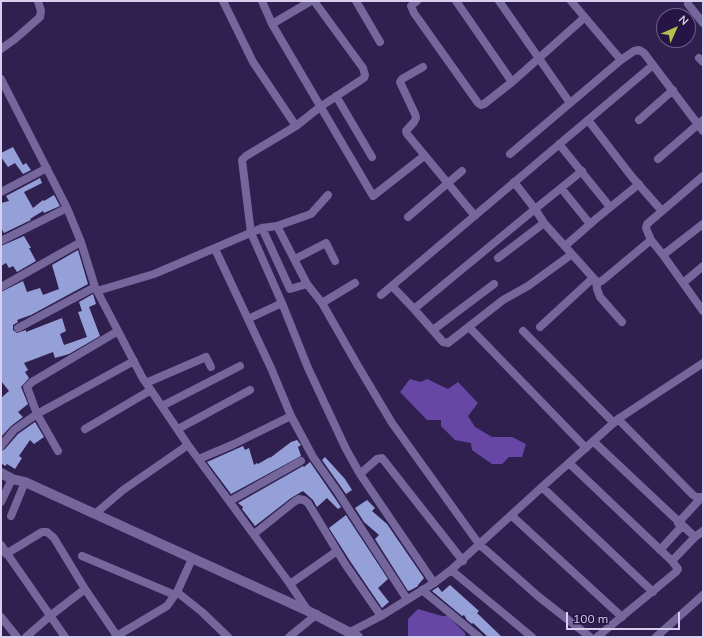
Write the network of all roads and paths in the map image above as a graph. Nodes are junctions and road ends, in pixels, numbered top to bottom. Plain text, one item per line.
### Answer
1 (38, 1) edge
2 (222, 1) edge
3 (262, 1) edge
4 (313, 1) edge
5 (356, 1) edge
6 (406, 1) edge
7 (417, 1) edge
8 (456, 1) edge
9 (499, 1) edge
10 (571, 1) edge
11 (688, 4) dead end
12 (411, 8) junction
13 (584, 18) junction
14 (703, 23) edge
15 (272, 24) junction
16 (380, 42) dead end
17 (1, 48) edge
18 (539, 57) junction
19 (621, 60) junction
20 (653, 65) junction
21 (423, 67) dead end
22 (1, 79) edge
23 (512, 82) junction
24 (673, 90) junction
25 (336, 96) junction
26 (570, 103) junction
27 (320, 107) junction
28 (588, 120) junction
29 (639, 120) dead end
30 (700, 122) edge
31 (296, 126) junction
32 (703, 131) edge
33 (560, 144) junction
34 (510, 154) dead end
35 (424, 156) junction
36 (372, 157) dead end
37 (658, 159) dead end
38 (47, 168) junction
39 (462, 171) dead end
40 (582, 171) junction
41 (703, 176) edge
42 (514, 182) junction
43 (447, 184) junction
44 (639, 184) junction
45 (561, 188) junction
46 (1, 192) edge
47 (328, 195) dead end
48 (610, 207) junction
49 (67, 208) junction
50 (535, 209) junction
51 (662, 211) junction
52 (475, 216) junction
53 (408, 217) dead end
54 (544, 223) junction
55 (590, 224) junction
56 (703, 224) edge
57 (277, 226) junction
58 (262, 228) junction
59 (251, 233) junction
60 (651, 240) junction
61 (1, 241) edge
62 (81, 242) junction
63 (564, 246) junction
64 (215, 249) junction
65 (572, 254) junction
66 (663, 255) junction
67 (498, 258) dead end
68 (294, 259) junction
69 (335, 261) dead end
70 (703, 266) edge
71 (594, 280) junction
72 (355, 283) dead end
73 (682, 283) junction
74 (308, 284) junction
75 (494, 284) dead end
76 (392, 286) junction
77 (1, 287) edge
78 (96, 289) junction
79 (381, 295) dead end
80 (282, 303) junction
81 (322, 303) junction
82 (414, 309) junction
83 (703, 310) edge
84 (248, 319) junction
85 (622, 322) dead end
86 (469, 327) junction
87 (540, 327) dead end
88 (18, 328) dead end
89 (433, 330) junction
90 (118, 331) junction
91 (523, 331) dead end
92 (134, 361) junction
93 (703, 363) edge
94 (240, 366) dead end
95 (211, 367) dead end
96 (149, 386) junction
97 (250, 390) dead end
98 (162, 406) junction
99 (37, 414) junction
100 (291, 416) junction
101 (616, 421) junction
102 (85, 429) dead end
103 (178, 429) junction
104 (593, 441) junction
105 (188, 444) junction
106 (1, 446) edge
107 (586, 448) junction
108 (58, 452) dead end
109 (199, 459) junction
110 (300, 461) dead end
111 (569, 463) junction
112 (1, 473) edge
113 (360, 474) junction
114 (12, 479) junction
115 (25, 482) junction
116 (542, 487) junction
117 (702, 497) edge
118 (230, 501) junction
119 (1, 502) edge
120 (95, 514) junction
121 (511, 515) junction
122 (11, 516) dead end
123 (680, 524) junction
124 (703, 531) edge
125 (254, 534) junction
126 (695, 537) junction
127 (479, 544) junction
128 (1, 545) edge
129 (660, 550) junction
130 (337, 551) junction
131 (6, 554) junction
132 (82, 556) dead end
133 (192, 558) junction
134 (463, 560) junction
135 (672, 562) junction
136 (452, 570) junction
137 (434, 583) junction
138 (290, 584) junction
139 (85, 590) junction
140 (422, 590) junction
141 (653, 592) junction
142 (176, 594) junction
143 (703, 595) edge
144 (407, 599) junction
145 (312, 612) junction
146 (50, 616) junction
147 (381, 616) junction
148 (1, 617) edge
149 (622, 617) junction
150 (354, 635) edge
151 (17, 637) edge
152 (26, 637) edge
153 (65, 637) edge
154 (118, 637) edge
155 (228, 637) edge
156 (289, 637) edge
157 (479, 637) edge
158 (532, 637) edge
159 (590, 637) edge
160 (597, 637) edge
161 (656, 637) edge

1 - 17 street
2 - 31 street
3 - 15 street
4 - 15 street
4 - 25 street
5 - 16 street
6 - 12 street
7 - 12 street
8 - 23 street
9 - 18 street
10 - 13 street
11 - 14 street
12 - 23 street
13 - 18 street
13 - 19 street
15 - 27 street
18 - 23 street
18 - 26 street
19 - 20 street
19 - 26 street
20 - 24 street
20 - 28 street
21 - 35 street
22 - 38 street
24 - 29 street
24 - 30 street
25 - 27 street
25 - 36 street
26 - 34 street
27 - 31 street
27 - 35 street
28 - 33 street
28 - 44 street
30 - 32 street
30 - 37 street
31 - 59 street
33 - 40 street
33 - 42 street
35 - 43 street
38 - 46 street
38 - 49 street
39 - 43 street
40 - 45 street
40 - 48 street
41 - 51 street
42 - 50 street
42 - 52 street
43 - 52 street
43 - 53 street
44 - 48 street
44 - 51 street
45 - 50 street
45 - 55 street
47 - 57 street
48 - 55 street
49 - 61 street
49 - 62 street
50 - 54 street
50 - 82 street
51 - 60 street
52 - 76 street
54 - 63 street
54 - 67 street
55 - 63 street
56 - 66 street
57 - 58 street
57 - 68 street
58 - 59 street
58 - 74 street
59 - 64 street
59 - 80 street
60 - 66 street
60 - 71 street
62 - 77 street
62 - 78 street
63 - 65 street
64 - 78 street
64 - 84 street
65 - 71 street
65 - 86 street
66 - 73 street
68 - 69 street
68 - 74 street
70 - 73 street
71 - 85 street
71 - 87 street
72 - 81 street
73 - 83 street
74 - 81 street
75 - 89 street
76 - 79 street
76 - 82 street
78 - 88 street
78 - 90 street
80 - 84 street
80 - 113 street
81 - 127 street
82 - 89 street
84 - 100 street
86 - 89 street
86 - 107 street
90 - 92 street
90 - 99 street
91 - 101 street
92 - 96 street
92 - 99 street
93 - 101 street
94 - 98 street
95 - 96 street
96 - 98 street
96 - 102 street
97 - 103 street
98 - 103 street
99 - 106 street
99 - 108 street
100 - 109 street
100 - 144 street
101 - 104 street
101 - 117 street
103 - 105 street
104 - 107 street
104 - 123 street
105 - 109 street
105 - 120 street
107 - 111 street
109 - 118 street
110 - 118 street
111 - 116 street
111 - 129 street
112 - 114 street
113 - 134 street
113 - 137 street
114 - 115 street
114 - 119 street
115 - 120 street
115 - 122 street
116 - 121 street
116 - 141 street
117 - 123 street
118 - 125 street
120 - 133 street
121 - 127 street
121 - 149 street
123 - 126 street
123 - 129 street
124 - 126 street
125 - 130 street
125 - 138 street
126 - 135 street
127 - 134 street
127 - 159 street
128 - 131 street
129 - 135 street
130 - 138 street
130 - 147 street
131 - 139 street
131 - 146 street
132 - 142 street
133 - 142 street
133 - 145 street
134 - 136 street
135 - 141 street
136 - 137 street
136 - 158 street
137 - 140 street
138 - 145 street
139 - 146 street
139 - 154 street
140 - 144 street
140 - 157 street
141 - 149 street
142 - 154 street
142 - 155 street
143 - 161 street
144 - 147 street
145 - 150 street
145 - 156 street
146 - 152 street
146 - 153 street
147 - 150 street
148 - 151 street
149 - 160 street

